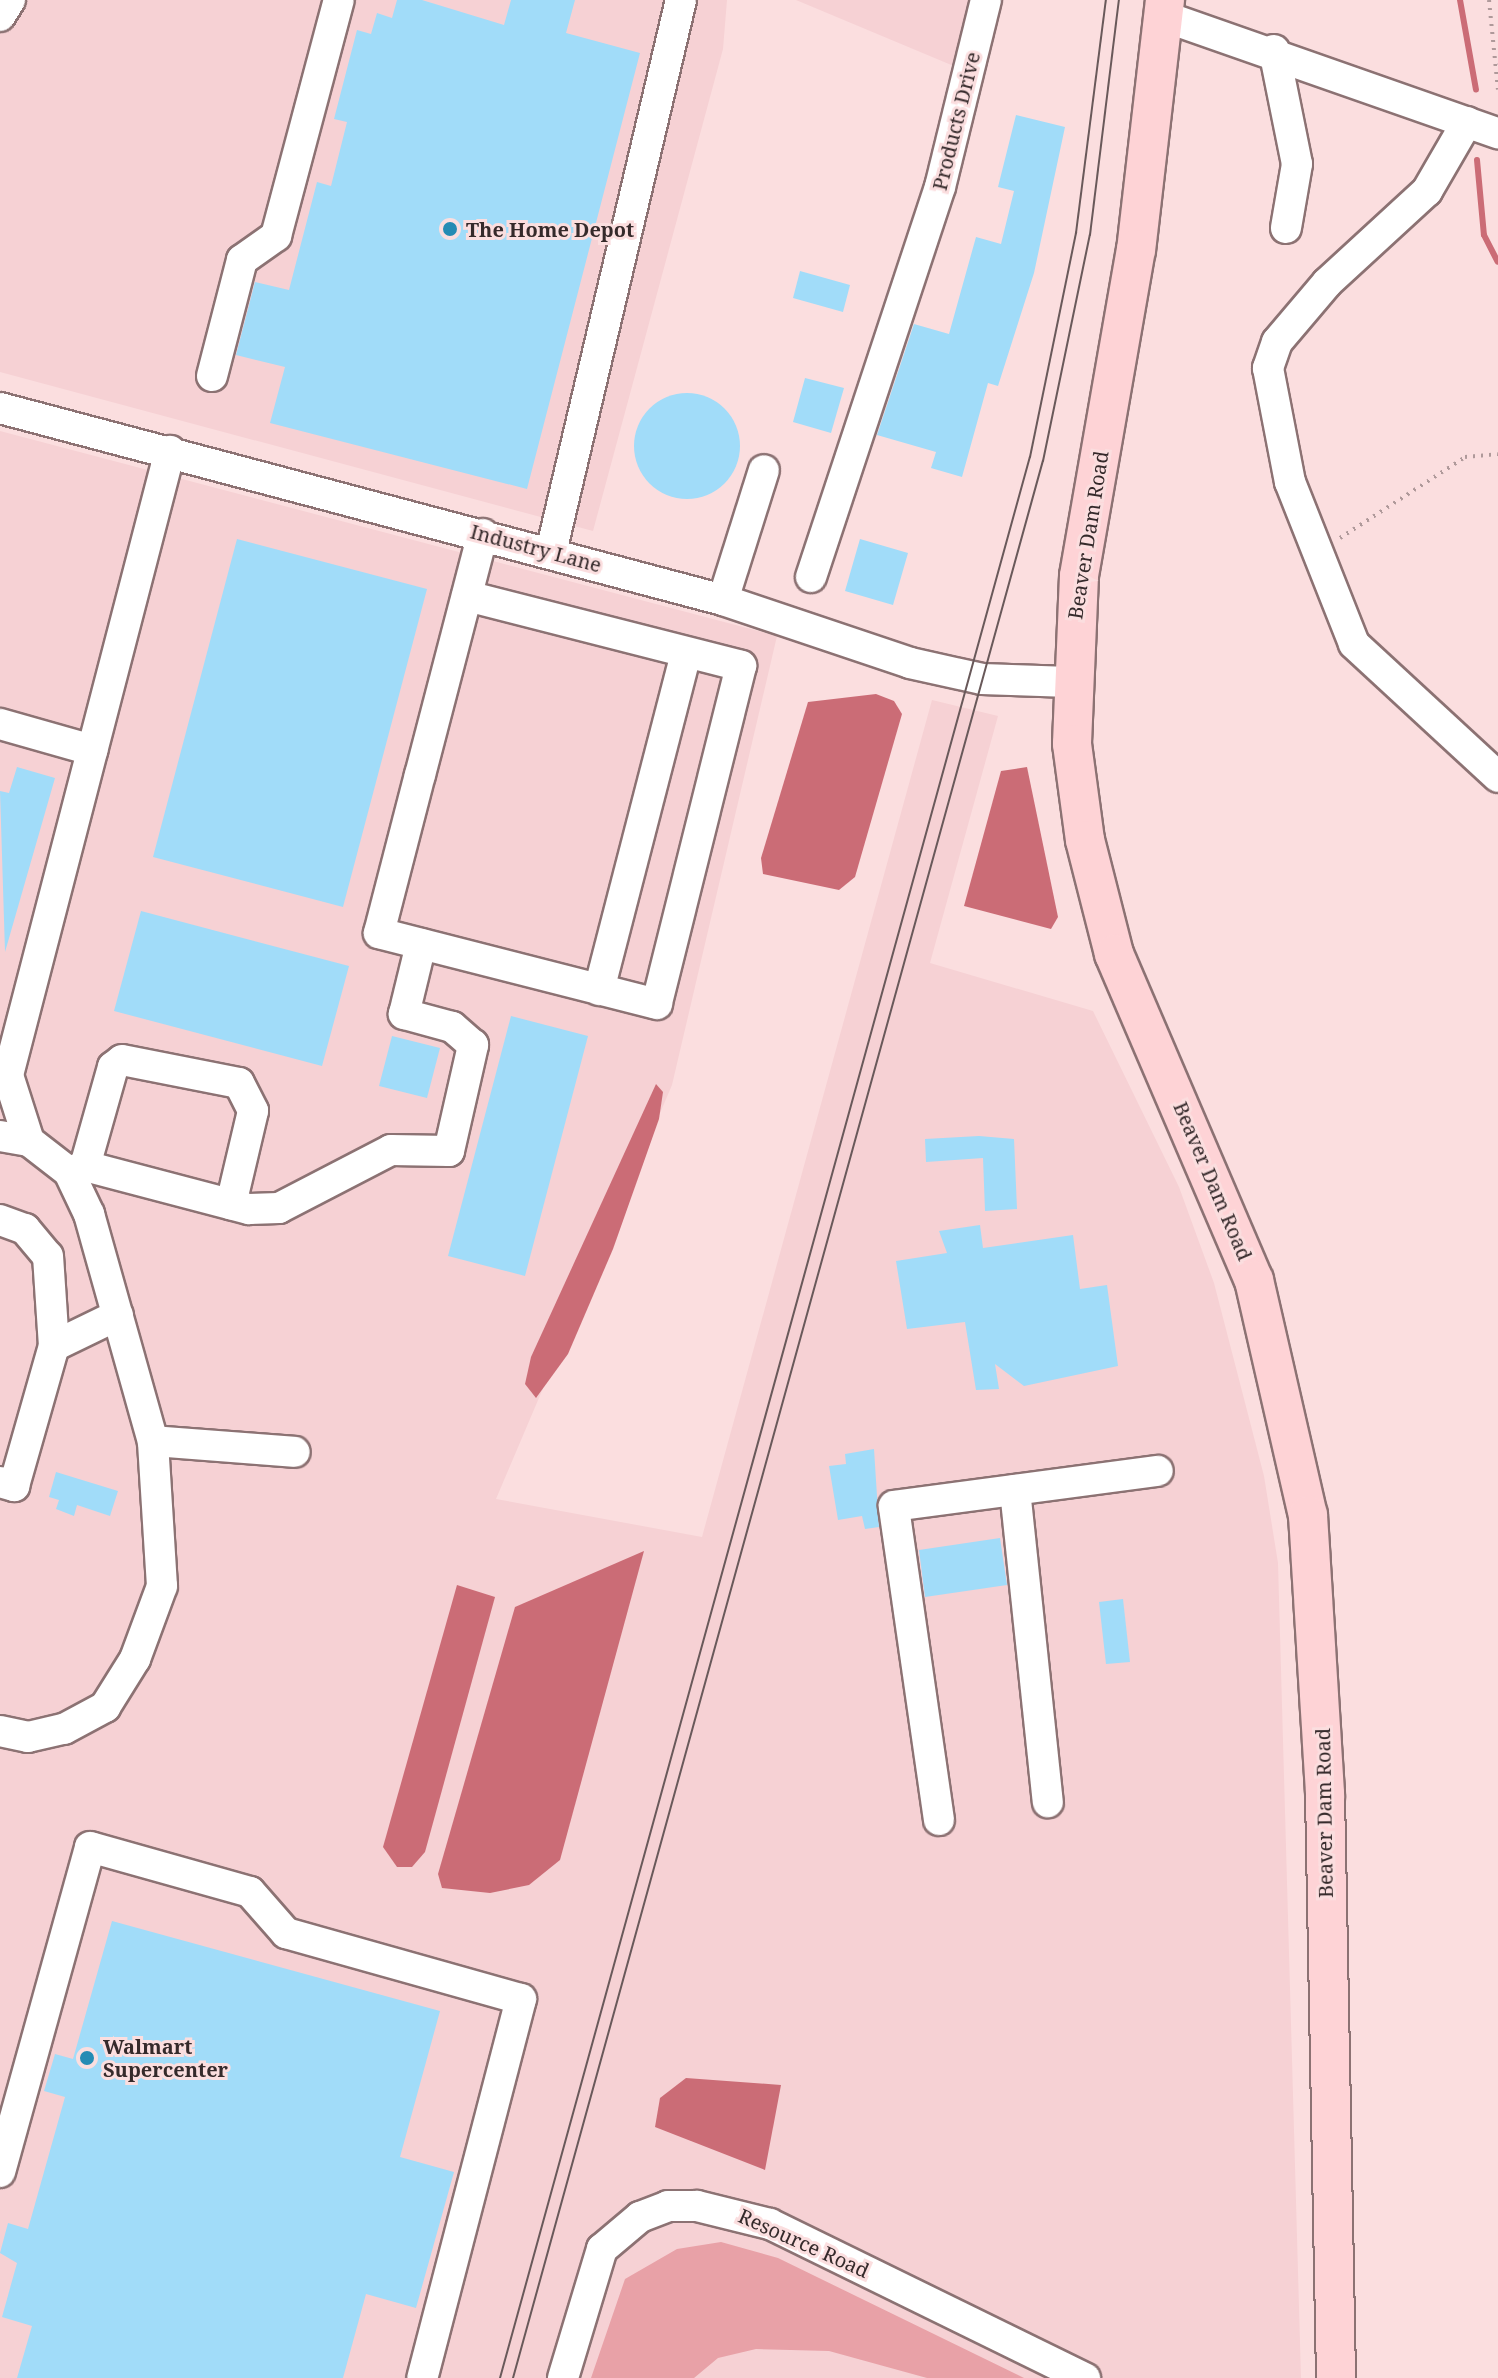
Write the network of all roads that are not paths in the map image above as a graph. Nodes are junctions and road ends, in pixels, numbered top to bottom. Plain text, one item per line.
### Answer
1 (10, 0) edge
2 (339, 0) edge
3 (681, 0) edge
4 (986, 0) edge
5 (1164, 8) edge
6 (0, 16) edge
7 (1274, 50) junction
8 (1467, 122) junction
9 (1498, 133) edge
10 (1286, 228) dead end
11 (212, 376) dead end
12 (0, 408) edge
13 (170, 451) junction
14 (764, 470) dead end
15 (483, 534) junction
16 (551, 552) junction
17 (811, 577) dead end
18 (467, 596) junction
19 (723, 600) junction
20 (686, 653) junction
21 (1070, 682) junction
22 (0, 724) edge
23 (92, 750) junction
24 (1498, 777) edge
25 (421, 944) junction
26 (599, 990) junction
27 (8, 1097) edge
28 (14, 1138) edge
29 (77, 1169) junction
30 (231, 1204) junction
31 (0, 1220) edge
32 (118, 1315) junction
33 (54, 1346) junction
34 (153, 1441) junction
35 (295, 1452) dead end
36 (1158, 1471) dead end
37 (0, 1482) edge
38 (1015, 1490) junction
39 (0, 1731) edge
40 (1048, 1802) dead end
41 (939, 1820) dead end
42 (0, 2172) edge
43 (422, 2378) edge
44 (563, 2378) edge
45 (1085, 2378) edge
46 (1336, 2378) edge

1 - 6 street
2 - 11 street
3 - 16 street
4 - 17 street, Products Drive
5 - 7 street
5 - 21 main road, Beaver Dam Road
7 - 8 street
7 - 10 street
8 - 9 street
8 - 24 street
12 - 13 street, Industry Lane
13 - 15 street, Industry Lane
13 - 23 street
14 - 19 street
15 - 16 street, Industry Lane
15 - 18 street
16 - 19 street, Industry Lane
18 - 20 street
18 - 25 street
19 - 21 street, Industry Lane
20 - 26 street
20 - 26 street
21 - 46 main road, Beaver Dam Road
22 - 23 street
23 - 27 street
25 - 26 street
25 - 30 street
27 - 28 street
28 - 29 street
29 - 30 street
29 - 30 street
29 - 32 street
31 - 33 street
32 - 33 street
32 - 34 street
33 - 37 street
34 - 35 street
34 - 39 street
36 - 38 street
38 - 40 street
38 - 41 street
42 - 43 street
44 - 45 street, Resource Road

